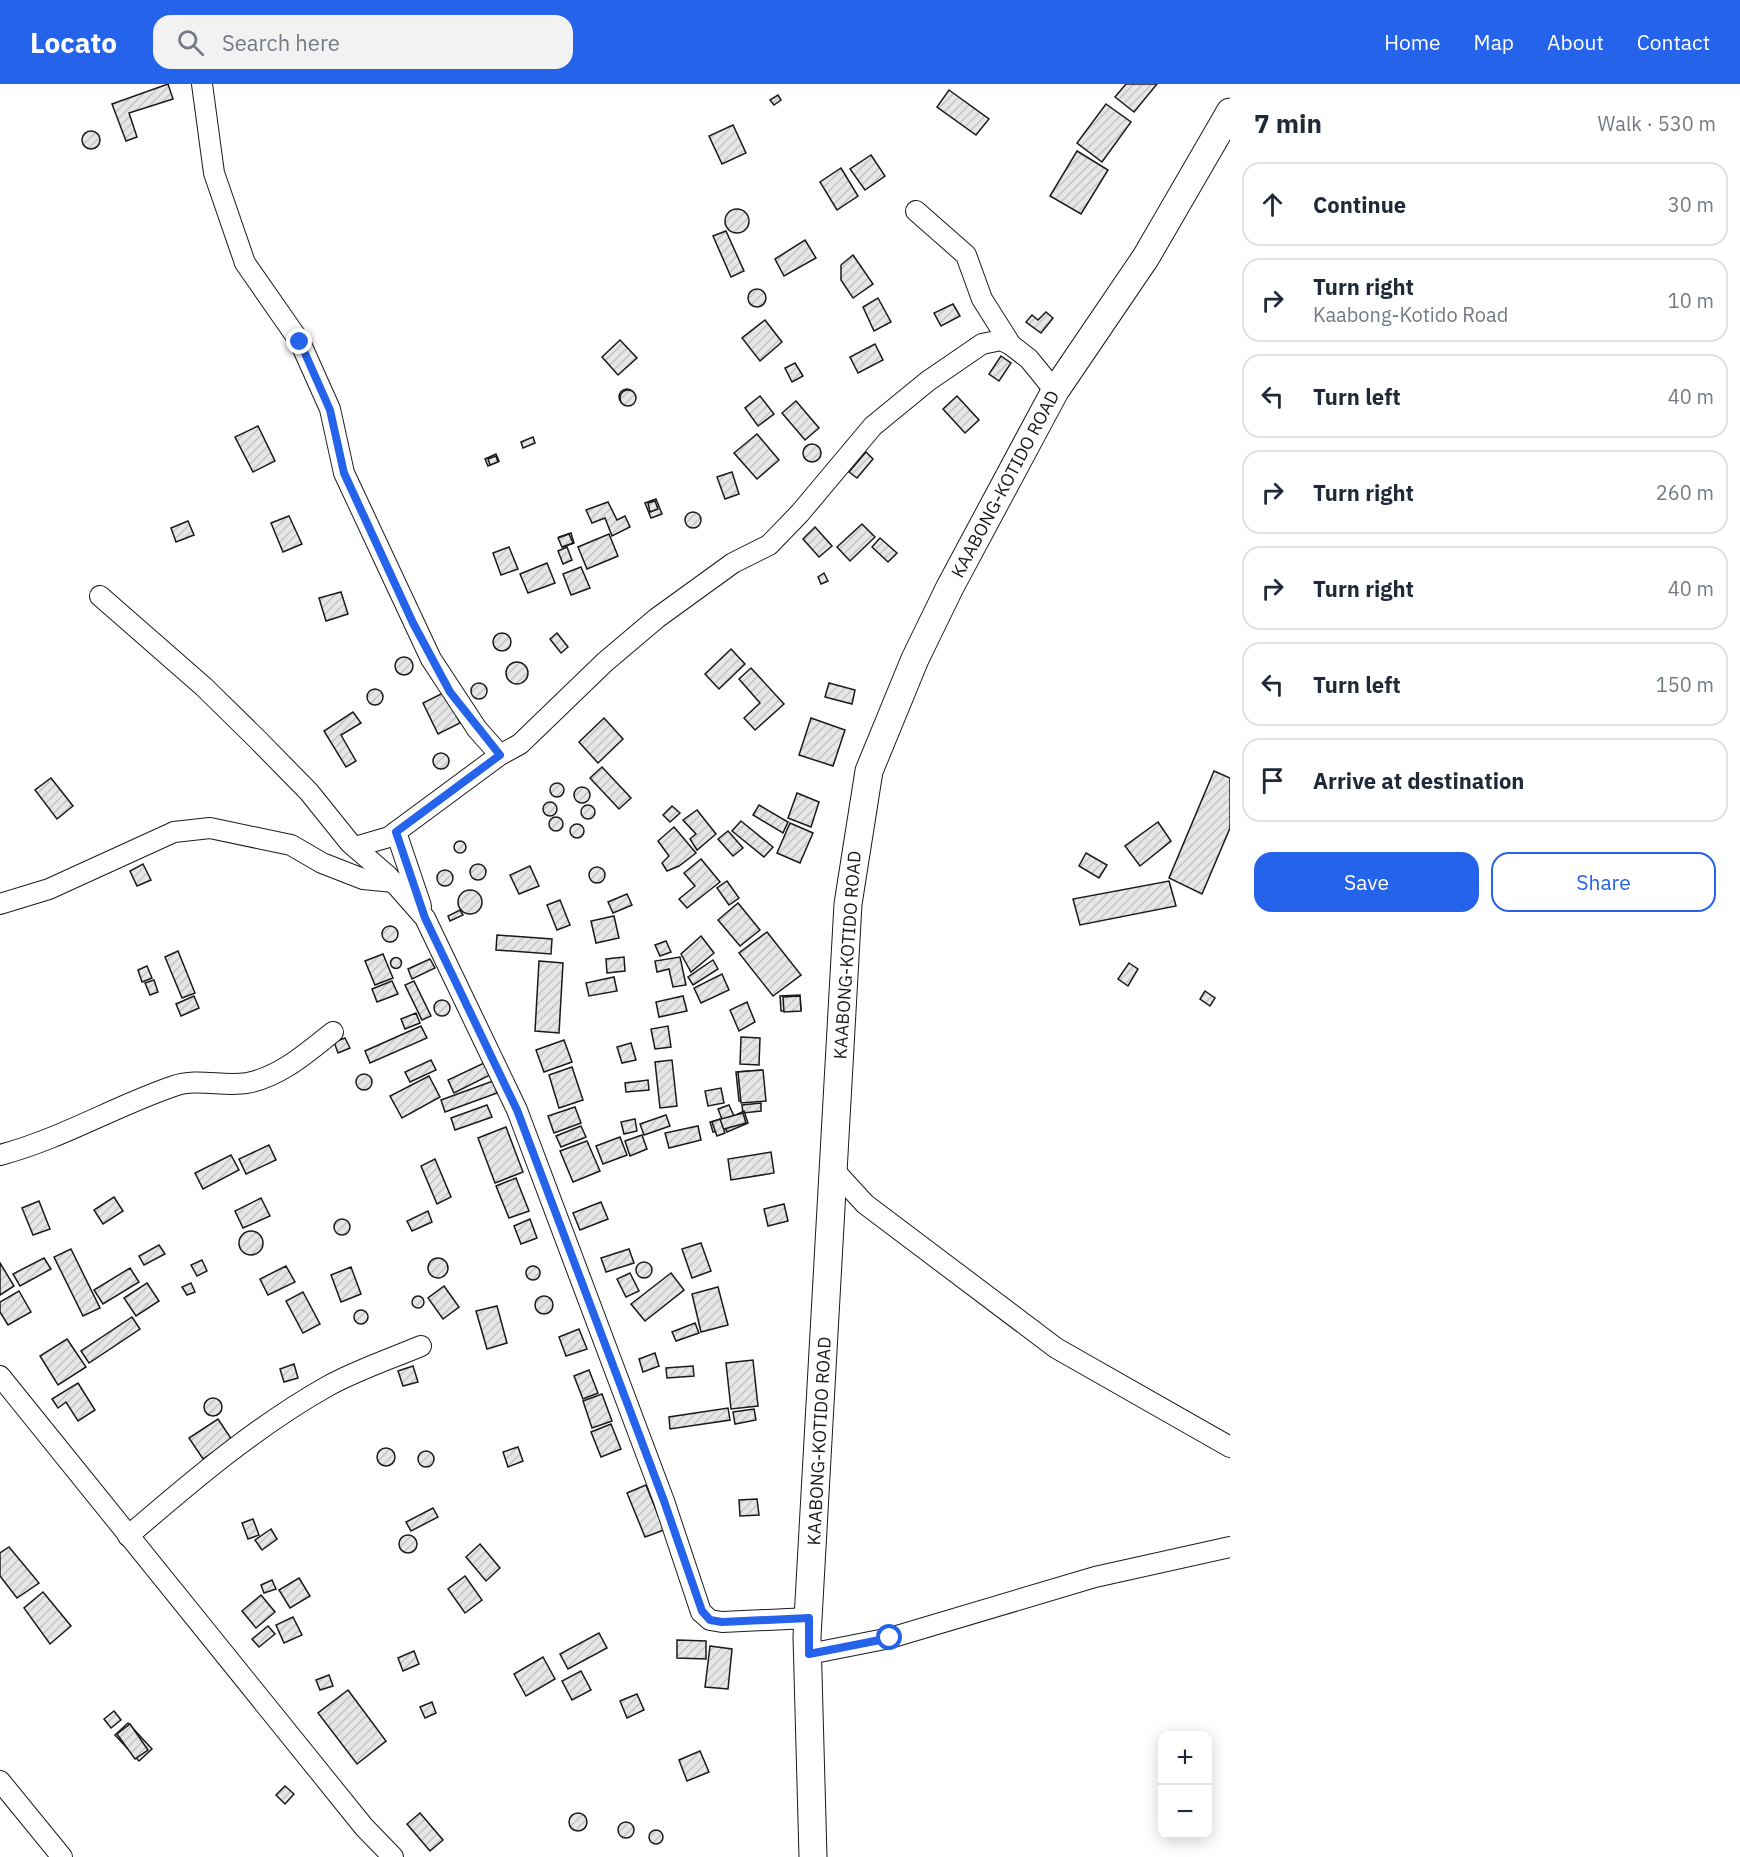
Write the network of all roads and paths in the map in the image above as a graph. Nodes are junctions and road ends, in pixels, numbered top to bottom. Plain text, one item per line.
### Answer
1 (202, 84) edge
2 (1230, 112) edge
3 (916, 211) dead end
4 (1011, 345) junction
5 (1055, 391) junction
6 (100, 596) dead end
7 (500, 755) junction
8 (396, 832) junction
9 (355, 847) junction
10 (394, 882) junction
11 (0, 904) edge
12 (425, 918) junction
13 (333, 1032) dead end
14 (0, 1155) edge
15 (833, 1169) junction
16 (421, 1346) dead end
17 (0, 1376) edge
18 (1230, 1447) edge
19 (128, 1536) junction
20 (1230, 1547) edge
21 (809, 1618) junction
22 (809, 1654) junction
23 (0, 1782) edge
24 (62, 1857) edge
25 (393, 1857) edge
26 (813, 1857) edge

1 - 7 street
2 - 5 main road, KAABONG-KOTIDO ROAD
3 - 4 street
4 - 5 street
4 - 7 street
5 - 15 main road, KAABONG-KOTIDO ROAD
6 - 9 street
7 - 8 street
8 - 9 street
8 - 12 street
9 - 10 street
10 - 11 street
10 - 12 street
12 - 21 street
13 - 14 street
15 - 18 street
15 - 21 main road, KAABONG-KOTIDO ROAD
16 - 19 street
17 - 19 street
19 - 25 street
20 - 22 street
21 - 22 main road, KAABONG-KOTIDO ROAD
22 - 26 main road, KAABONG-KOTIDO ROAD
23 - 24 street

